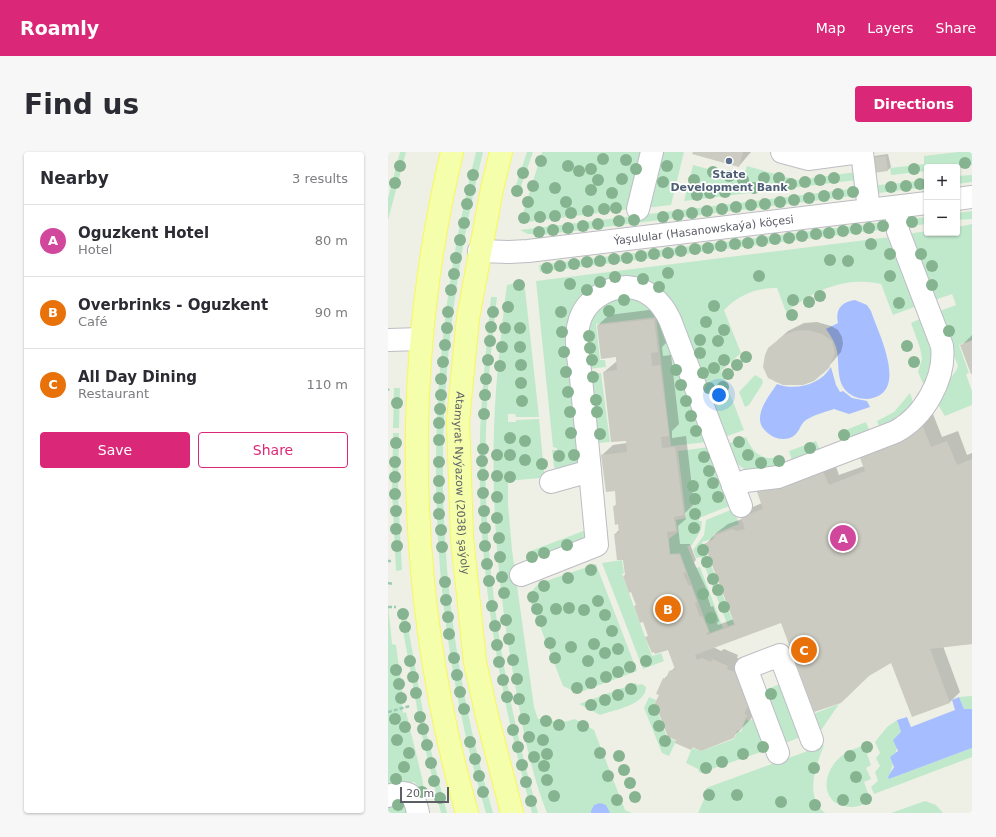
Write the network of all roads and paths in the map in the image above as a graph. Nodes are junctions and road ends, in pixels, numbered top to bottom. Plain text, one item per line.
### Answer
1 (452, 152) edge
2 (501, 152) edge
3 (652, 152) edge
4 (782, 152) edge
5 (861, 152) edge
6 (834, 154) edge
7 (972, 197) edge
8 (960, 199) edge
9 (924, 203) edge
10 (896, 207) junction
11 (638, 209) dead end
12 (869, 210) junction
13 (479, 251) junction
14 (420, 339) junction
15 (388, 340) edge
16 (590, 472) junction
17 (551, 482) dead end
18 (733, 486) junction
19 (741, 506) dead end
20 (521, 575) dead end
21 (388, 583) edge
22 (393, 584) dead end
23 (388, 607) edge
24 (396, 607) dead end
25 (410, 706) dead end
26 (388, 712) edge
27 (812, 740) dead end
28 (778, 753) dead end
29 (388, 796) edge
30 (418, 813) edge
31 (467, 813) edge
32 (512, 813) edge

1 - 14 main road
2 - 13 main road, Atamyrat Nyýazow (2038) şaýoly
3 - 11 street
4 - 6 street
5 - 6 street
5 - 12 street
7 - 8 street
9 - 10 street, Ýaşulular (Hasanowskaýa) köçesi
10 - 12 street, Ýaşulular (Hasanowskaýa) köçesi
10 - 18 street
12 - 13 street, Ýaşulular (Hasanowskaýa) köçesi
13 - 32 main road, Atamyrat Nyýazow (2038) şaýoly
14 - 15 street
14 - 31 main road
16 - 17 street
16 - 18 street
16 - 20 street
18 - 19 street
21 - 22 path
23 - 24 path
25 - 26 path
27 - 28 street
29 - 30 street

